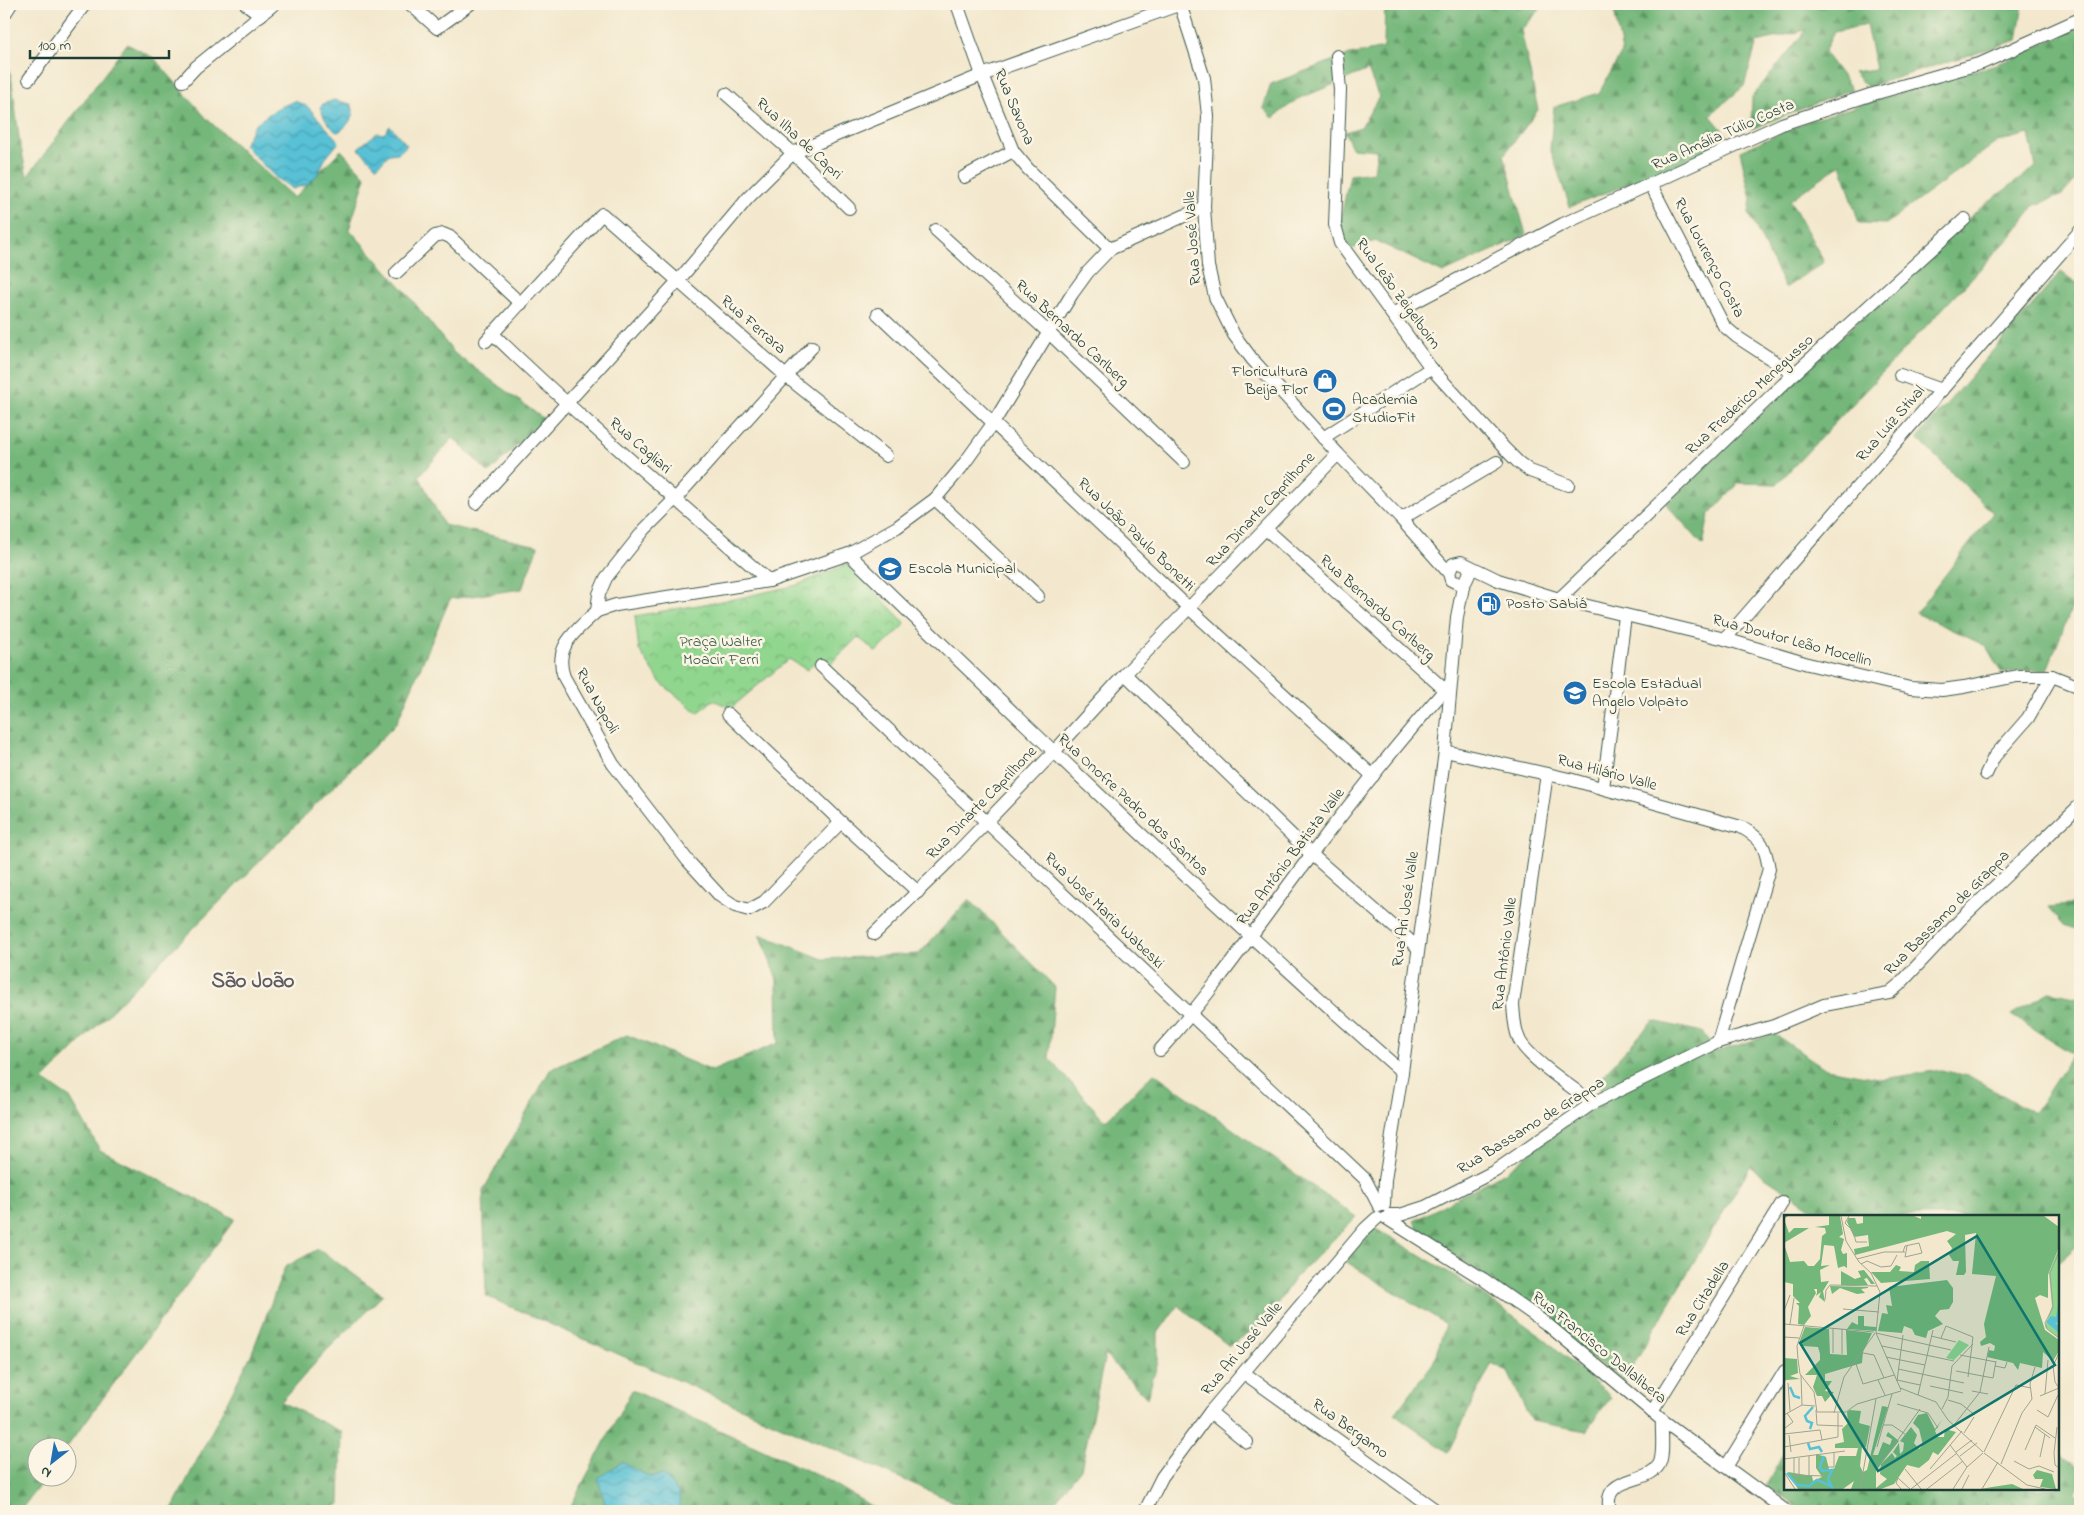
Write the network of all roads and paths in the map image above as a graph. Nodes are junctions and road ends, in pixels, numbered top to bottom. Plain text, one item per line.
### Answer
1 (12, 4) edge
2 (85, 4) edge
3 (246, 4) edge
4 (274, 4) edge
5 (410, 4) edge
6 (470, 4) edge
7 (957, 4) edge
8 (1181, 4) edge
9 (262, 14) junction
10 (4, 15) edge
11 (2080, 19) edge
12 (1337, 56) dead end
13 (982, 75) junction
14 (29, 80) dead end
15 (183, 82) dead end
16 (726, 94) dead end
17 (1013, 151) junction
18 (793, 153) junction
19 (964, 177) dead end
20 (1651, 184) junction
21 (1204, 207) junction
22 (849, 208) dead end
23 (1965, 219) dead end
24 (936, 230) dead end
25 (2080, 231) edge
26 (1110, 249) junction
27 (396, 273) dead end
28 (678, 281) junction
29 (521, 304) junction
30 (878, 314) dead end
31 (1392, 314) junction
32 (1048, 332) junction
33 (812, 346) dead end
34 (1431, 368) junction
35 (1794, 374) junction
36 (1900, 375) dead end
37 (786, 376) junction
38 (1942, 390) junction
39 (566, 404) junction
40 (994, 422) junction
41 (1324, 438) junction
42 (1338, 454) junction
43 (886, 456) dead end
44 (1184, 462) dead end
45 (1497, 462) dead end
46 (1568, 485) dead end
47 (676, 498) junction
48 (935, 499) junction
49 (476, 503) dead end
50 (1401, 519) junction
51 (1266, 529) junction
52 (849, 554) junction
53 (1459, 574) junction
54 (769, 581) junction
55 (1038, 596) dead end
56 (1559, 599) junction
57 (1190, 609) junction
58 (597, 611) junction
59 (1625, 616) junction
60 (1725, 640) junction
61 (821, 666) dead end
62 (1125, 674) junction
63 (2052, 676) junction
64 (1448, 687) junction
65 (2080, 687) edge
66 (728, 714) dead end
67 (1445, 751) junction
68 (1053, 753) junction
69 (1547, 774) junction
70 (1986, 774) dead end
71 (1373, 776) junction
72 (1603, 788) junction
73 (2080, 805) edge
74 (987, 821) junction
75 (841, 822) junction
76 (1312, 855) junction
77 (918, 892) junction
78 (874, 934) dead end
79 (1250, 937) junction
80 (1417, 946) junction
81 (1191, 1016) junction
82 (1718, 1042) junction
83 (1160, 1050) dead end
84 (1402, 1072) junction
85 (1593, 1103) junction
86 (1365, 1179) junction
87 (1385, 1180) junction
88 (1782, 1203) dead end
89 (1388, 1215) junction
90 (1244, 1373) junction
91 (1784, 1373) edge
92 (1210, 1412) junction
93 (1657, 1416) junction
94 (1247, 1442) dead end
95 (1726, 1467) junction
96 (1145, 1511) edge
97 (1437, 1511) edge
98 (1610, 1511) edge
99 (1786, 1511) edge

1 - 10 street
2 - 14 street
3 - 9 street
4 - 9 street
5 - 6 street
7 - 13 street, Rua Savona
8 - 13 street
8 - 21 street, Rua José Valle
9 - 15 street
11 - 20 street, Rua Amália Túlio Costa
12 - 31 street, Rua Leão Zeigelboim
13 - 17 street, Rua Savona
13 - 18 street
16 - 18 street, Rua Ilha de Capri
17 - 19 street
17 - 26 street, Rua Savona
18 - 22 street, Rua Ilha de Capri
18 - 28 street
20 - 31 street, Rua Amália Túlio Costa
20 - 35 street, Rua Lourenço Costa
21 - 26 street
21 - 41 street, Rua José Valle
23 - 35 street, Rua Frederico Menegusso
24 - 32 street, Rua Bernardo Carlberg
25 - 38 street, Rua Luíz Stival
26 - 32 street
27 - 29 street
28 - 29 street, Rua Ferrara
28 - 37 street, Rua Ferrara
28 - 39 street
29 - 39 street, Rua Cagliari
30 - 40 street, Rua João Paulo Bonetti
31 - 34 street, Rua Leão Zeigelboim
32 - 40 street
32 - 44 street, Rua Bernardo Carlberg
33 - 37 street
34 - 41 street
34 - 46 street, Rua Leão Zeigelboim
35 - 56 street, Rua Frederico Menegusso
36 - 38 street
37 - 43 street, Rua Ferrara
37 - 47 street
38 - 60 street, Rua Luíz Stival
39 - 47 street, Rua Cagliari
39 - 49 street
40 - 48 street
40 - 57 street, Rua João Paulo Bonetti
41 - 42 street, Rua José Valle
42 - 50 street, Rua José Valle
42 - 51 street, Rua Dinarte Caprilhone
45 - 50 street
47 - 54 street, Rua Cagliari
47 - 58 street
48 - 52 street
48 - 55 street
50 - 53 street, Rua José Valle
51 - 57 street, Rua Dinarte Caprilhone
51 - 64 street, Rua Bernardo Carlberg
52 - 54 street
52 - 68 street, Rua Onofre Pedro dos Santos
53 - 56 street, Rua Doutor Leão Mocellin
53 - 64 street, Rua Ari José Valle
54 - 58 street
56 - 59 street, Rua Doutor Leão Mocellin
57 - 62 street, Rua Dinarte Caprilhone
57 - 71 street, Rua João Paulo Bonetti
58 - 75 street, Rua Napoli
59 - 60 street, Rua Doutor Leão Mocellin
59 - 72 street
60 - 63 street, Rua Doutor Leão Mocellin
61 - 74 street, Rua José Maria Wabeski
62 - 68 street, Rua Dinarte Caprilhone
62 - 76 street
63 - 65 street, Rua Doutor Leão Mocellin
63 - 70 street
64 - 67 street, Rua Ari José Valle
64 - 71 street, Rua Antônio Batista Valle
66 - 75 street
67 - 69 street, Rua Hilário Valle
67 - 80 street, Rua Ari José Valle
68 - 74 street, Rua Dinarte Caprilhone
68 - 79 street, Rua Onofre Pedro dos Santos
69 - 72 street, Rua Hilário Valle
69 - 85 street, Rua Antônio Valle
71 - 76 street, Rua Antônio Batista Valle
72 - 82 street, Rua Hilário Valle
73 - 82 street, Rua Bassamo de Grappa
74 - 77 street, Rua Dinarte Caprilhone
74 - 81 street, Rua José Maria Wabeski
75 - 77 street
76 - 79 street, Rua Antônio Batista Valle
76 - 80 street
77 - 78 street, Rua Dinarte Caprilhone
79 - 81 street, Rua Antônio Batista Valle
79 - 84 street, Rua Onofre Pedro dos Santos
80 - 84 street, Rua Ari José Valle
81 - 83 street, Rua Antônio Batista Valle
81 - 86 street, Rua José Maria Wabeski
82 - 85 street, Rua Bassamo de Grappa
84 - 87 street, Rua Ari José Valle
85 - 89 street, Rua Bassamo de Grappa
86 - 87 street
86 - 89 street, Rua José Maria Wabeski
87 - 89 street, Rua Ari José Valle
88 - 93 street, Rua Citadella
89 - 90 street, Rua Ari José Valle
89 - 93 street, Rua Francisco Dallalibera
90 - 92 street, Rua Ari José Valle
90 - 97 street, Rua Bergamo
91 - 95 street
92 - 94 street
92 - 96 street, Rua Ari José Valle
93 - 95 street, Rua Francisco Dallalibera
93 - 98 street
95 - 99 street, Rua Francisco Dallalibera

